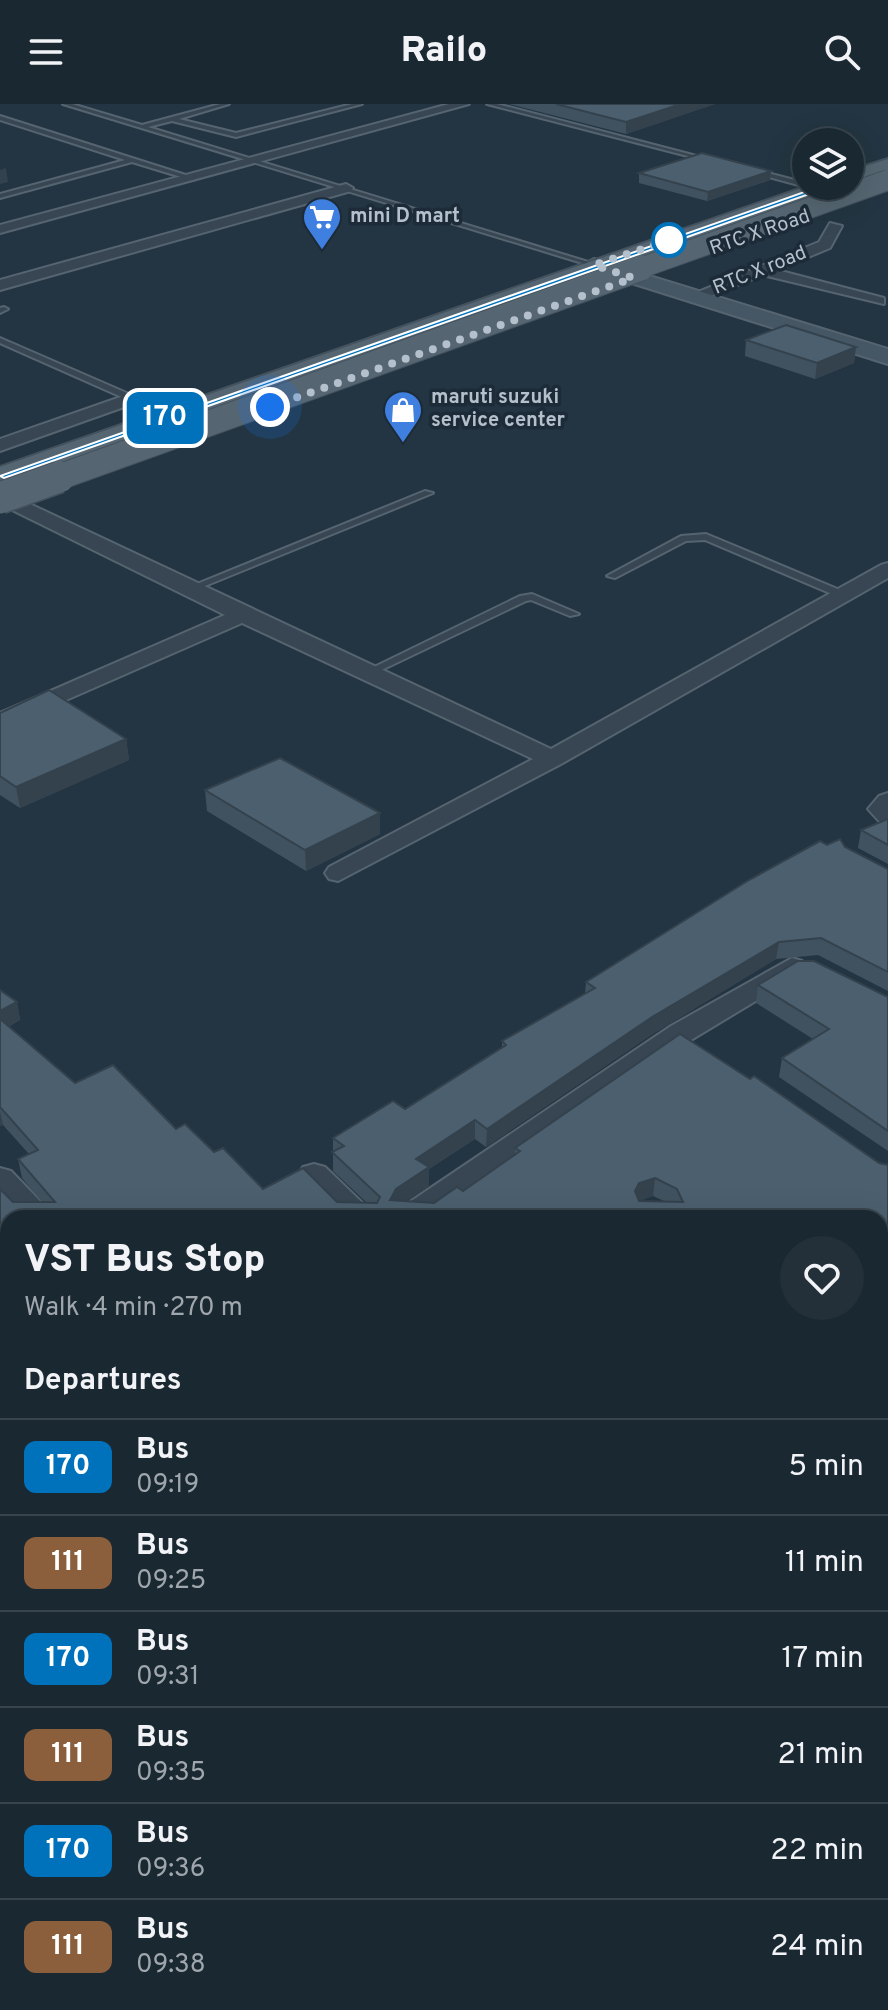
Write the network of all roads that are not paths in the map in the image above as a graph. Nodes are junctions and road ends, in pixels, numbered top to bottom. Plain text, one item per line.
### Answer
1 (66, 104) edge
2 (226, 104) edge
3 (359, 104) edge
4 (463, 104) edge
5 (490, 104) edge
6 (0, 118) edge
7 (173, 119) junction
8 (142, 127) junction
9 (133, 160) junction
10 (257, 162) junction
11 (716, 162) edge
12 (888, 165) edge
13 (746, 169) edge
14 (888, 172) edge
15 (864, 173) edge
16 (193, 179) junction
17 (792, 180) edge
18 (888, 180) edge
19 (864, 181) edge
20 (346, 188) junction
21 (888, 188) edge
22 (792, 195) edge
23 (0, 196) edge
24 (811, 200) edge
25 (835, 226) dead end
26 (0, 229) edge
27 (594, 265) junction
28 (761, 270) junction
29 (633, 278) junction
30 (0, 285) edge
31 (694, 297) junction
32 (878, 301) dead end
33 (0, 340) edge
34 (888, 357) edge
35 (132, 398) junction
36 (172, 416) junction
37 (0, 445) edge
38 (0, 476) edge
39 (428, 493) dead end
40 (2, 497) edge
41 (888, 569) edge
42 (612, 576) dead end
43 (192, 588) junction
44 (843, 595) junction
45 (574, 614) dead end
46 (242, 615) junction
47 (367, 673) junction
48 (0, 722) edge
49 (552, 759) junction
50 (888, 801) edge
51 (888, 816) edge
52 (338, 873) dead end
53 (817, 967) edge
54 (314, 1175) edge
55 (0, 1179) edge
56 (31, 1210) edge
57 (352, 1210) edge
58 (422, 1210) edge

1 - 8 lane
2 - 7 lane
3 - 7 lane
4 - 10 street
5 - 11 lane
6 - 9 lane
7 - 8 lane
8 - 10 lane
9 - 16 lane
9 - 23 lane
10 - 16 street
10 - 20 lane
12 - 15 main road
13 - 17 lane
14 - 19 main road
16 - 26 street
18 - 40 main road, bridge
20 - 27 lane
20 - 30 street
21 - 29 main road, RTC X Road
22 - 27 main road, RTC X Road
24 - 40 main road
25 - 28 street, RTC X road
27 - 29 street
27 - 36 main road, RTC X Road
28 - 31 street, RTC X road
28 - 32 street
29 - 31 street
29 - 40 main road, RTC X Road
31 - 34 street
33 - 35 lane
35 - 36 lane
35 - 37 street
36 - 38 main road, RTC X Road
39 - 43 lane
40 - 43 street
41 - 44 street
42 - 44 lane
43 - 46 street
44 - 49 street
45 - 47 lane
46 - 47 street
46 - 48 street
47 - 49 street
49 - 52 street
50 - 51 street
53 - 58 street
54 - 57 street
55 - 56 street

